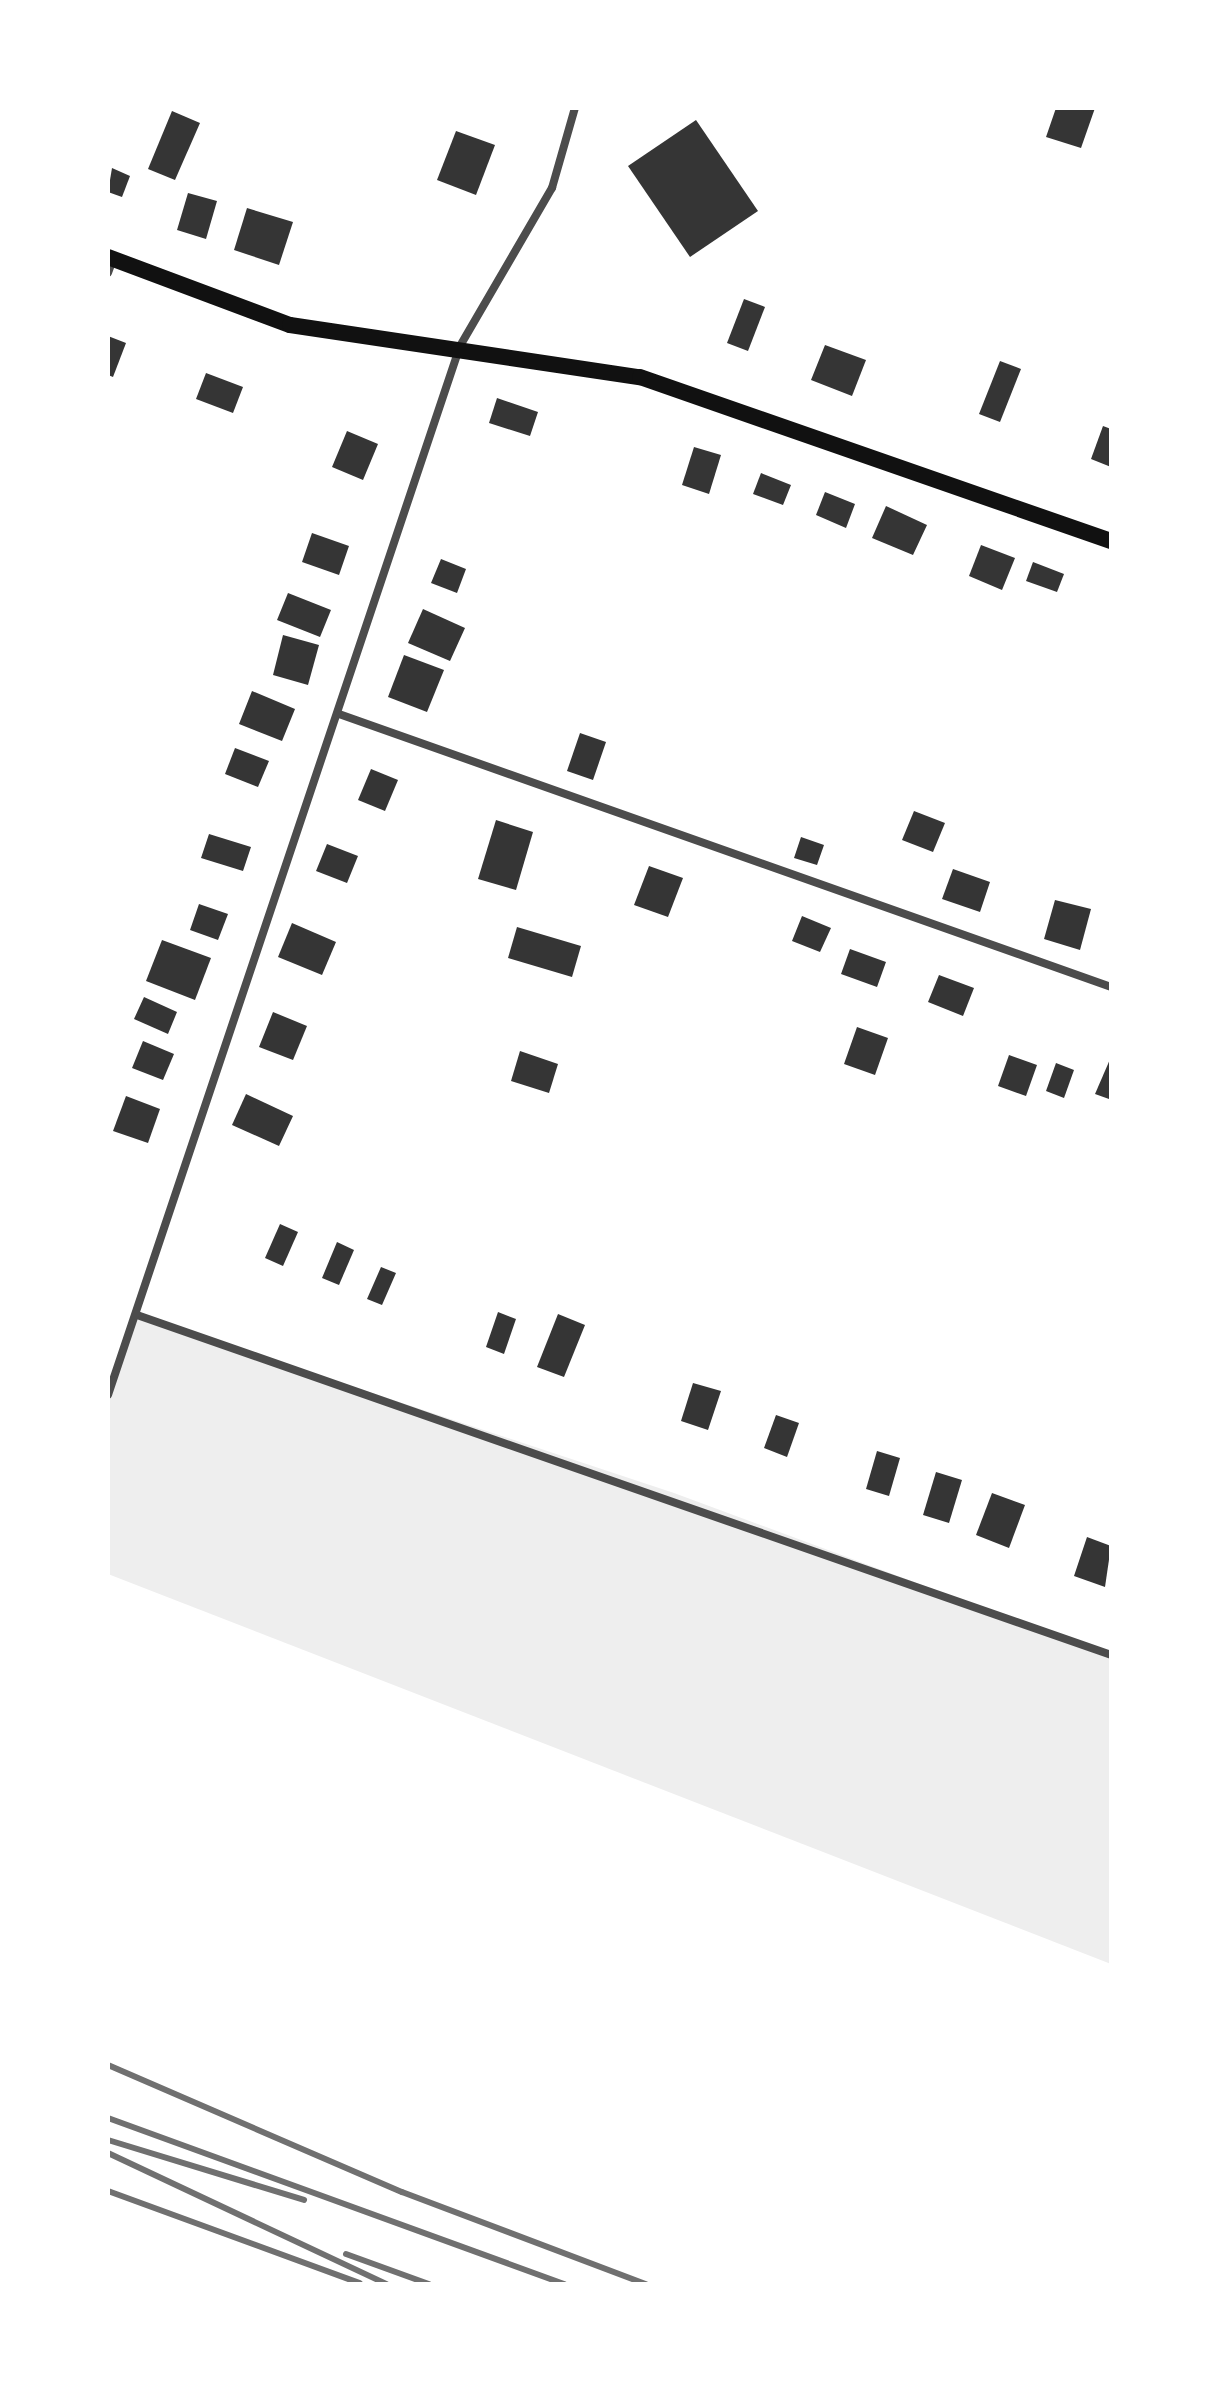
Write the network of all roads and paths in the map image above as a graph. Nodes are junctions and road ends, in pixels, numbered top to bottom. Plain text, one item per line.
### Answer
1 (575, 108) edge
2 (110, 263) edge
3 (460, 346) junction
4 (1111, 541) edge
5 (339, 714) junction
6 (1111, 987) edge
7 (137, 1315) junction
8 (108, 1395) edge
9 (1111, 1654) edge

1 - 3 street
2 - 3 main road
3 - 4 main road
3 - 5 street
5 - 6 street
5 - 7 street
7 - 8 street
7 - 9 street

